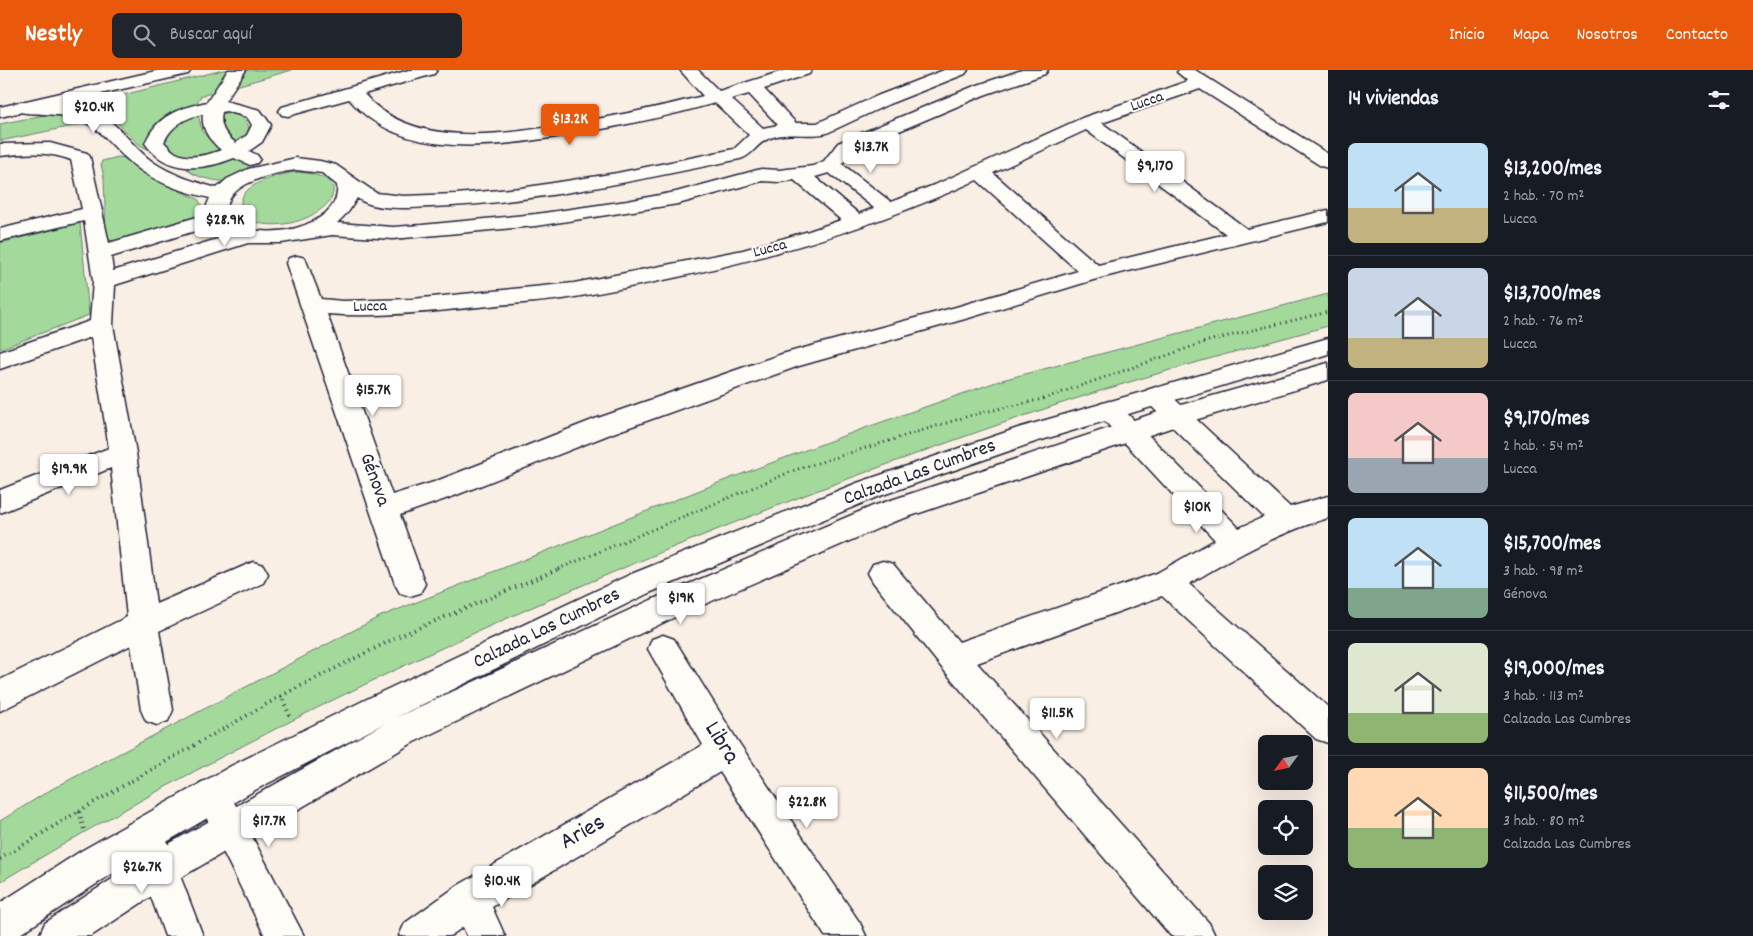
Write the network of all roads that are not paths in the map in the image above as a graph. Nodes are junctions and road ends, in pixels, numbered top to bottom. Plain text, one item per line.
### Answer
1 (182, 70) edge
2 (236, 70) edge
3 (428, 70) edge
4 (688, 70) edge
5 (803, 70) edge
6 (959, 70) edge
7 (1039, 70) edge
8 (1182, 70) edge
9 (1202, 82) junction
10 (752, 87) junction
11 (353, 93) junction
12 (717, 97) junction
13 (21, 107) junction
14 (212, 107) junction
15 (288, 111) dead end
16 (0, 112) edge
17 (1088, 122) junction
18 (791, 128) junction
19 (820, 129) junction
20 (760, 136) junction
21 (845, 147) junction
22 (0, 150) edge
23 (99, 150) junction
24 (237, 152) junction
25 (740, 153) junction
26 (1328, 162) edge
27 (831, 164) junction
28 (275, 167) junction
29 (171, 168) junction
30 (980, 172) junction
31 (799, 174) junction
32 (761, 175) junction
33 (344, 179) junction
34 (221, 195) junction
35 (889, 210) junction
36 (94, 213) junction
37 (1328, 216) edge
38 (218, 217) junction
39 (856, 222) junction
40 (297, 234) junction
41 (0, 235) edge
42 (1242, 236) junction
43 (246, 237) junction
44 (100, 254) junction
45 (297, 263) dead end
46 (1094, 273) junction
47 (104, 281) junction
48 (312, 306) junction
49 (102, 325) junction
50 (1328, 346) edge
51 (0, 361) edge
52 (1328, 371) edge
53 (1166, 406) junction
54 (1109, 410) junction
55 (1129, 432) junction
56 (123, 453) junction
57 (0, 502) edge
58 (1328, 506) edge
59 (384, 509) junction
60 (1285, 520) junction
61 (1235, 543) junction
62 (253, 574) dead end
63 (883, 574) dead end
64 (1168, 582) junction
65 (410, 584) dead end
66 (143, 624) junction
67 (663, 649) dead end
68 (953, 658) junction
69 (0, 696) edge
70 (157, 710) dead end
71 (1328, 728) edge
72 (725, 750) junction
73 (212, 795) junction
74 (231, 829) junction
75 (146, 834) junction
76 (160, 869) junction
77 (470, 899) junction
78 (0, 925) edge
79 (58, 936) edge
80 (184, 936) edge
81 (285, 936) edge
82 (418, 936) edge
83 (486, 936) edge
84 (846, 936) edge
85 (1196, 936) edge

1 - 13 street
2 - 14 street
3 - 11 street
4 - 12 street
5 - 10 street
6 - 19 street
7 - 21 street
8 - 9 street
9 - 17 street, Lucca
9 - 26 street
10 - 12 street
10 - 18 street
11 - 12 street
11 - 15 street
12 - 20 street
13 - 16 street
13 - 23 street
14 - 24 street
14 - 24 street
14 - 29 street
17 - 30 street, Lucca
17 - 42 street
18 - 19 street
18 - 20 street
19 - 21 street
20 - 25 street
21 - 27 street
22 - 23 street
23 - 29 street
23 - 36 street
24 - 28 street
24 - 29 street
25 - 32 street
25 - 33 street
27 - 31 street
27 - 35 street
28 - 33 street
28 - 34 street
29 - 34 street
30 - 35 street, Lucca
30 - 46 street
31 - 32 street
31 - 39 street
32 - 40 street
33 - 40 street
34 - 38 street
35 - 39 street, Lucca
36 - 41 street
36 - 44 street
37 - 42 street
38 - 43 street
38 - 44 street
39 - 48 street, Lucca
40 - 43 street
42 - 46 street
43 - 47 street
44 - 47 street
45 - 48 street, Génova
46 - 59 street
47 - 49 street
48 - 59 street, Génova
49 - 51 street
49 - 56 street
50 - 53 street, Calzada Las Cumbres
52 - 53 street, Calzada Las Cumbres
53 - 54 street, Calzada Las Cumbres
53 - 55 street, Calzada Las Cumbres
53 - 60 street
54 - 55 street
54 - 73 street, Calzada Las Cumbres
55 - 61 street
55 - 74 street, Calzada Las Cumbres
56 - 57 street
56 - 66 street
58 - 60 street
59 - 65 street, Génova
60 - 61 street
61 - 64 street
62 - 66 street
63 - 68 street
64 - 68 street
64 - 71 street
66 - 69 street
66 - 70 street
67 - 72 street, Libra
68 - 85 street
72 - 77 street, Aries
72 - 84 street, Libra
73 - 74 street
73 - 75 street, Calzada Las Cumbres
74 - 76 street, Calzada Las Cumbres
74 - 81 street
75 - 76 street
75 - 78 street, Calzada Las Cumbres
76 - 79 street, Calzada Las Cumbres
76 - 80 street
77 - 82 street, Aries
77 - 83 street

